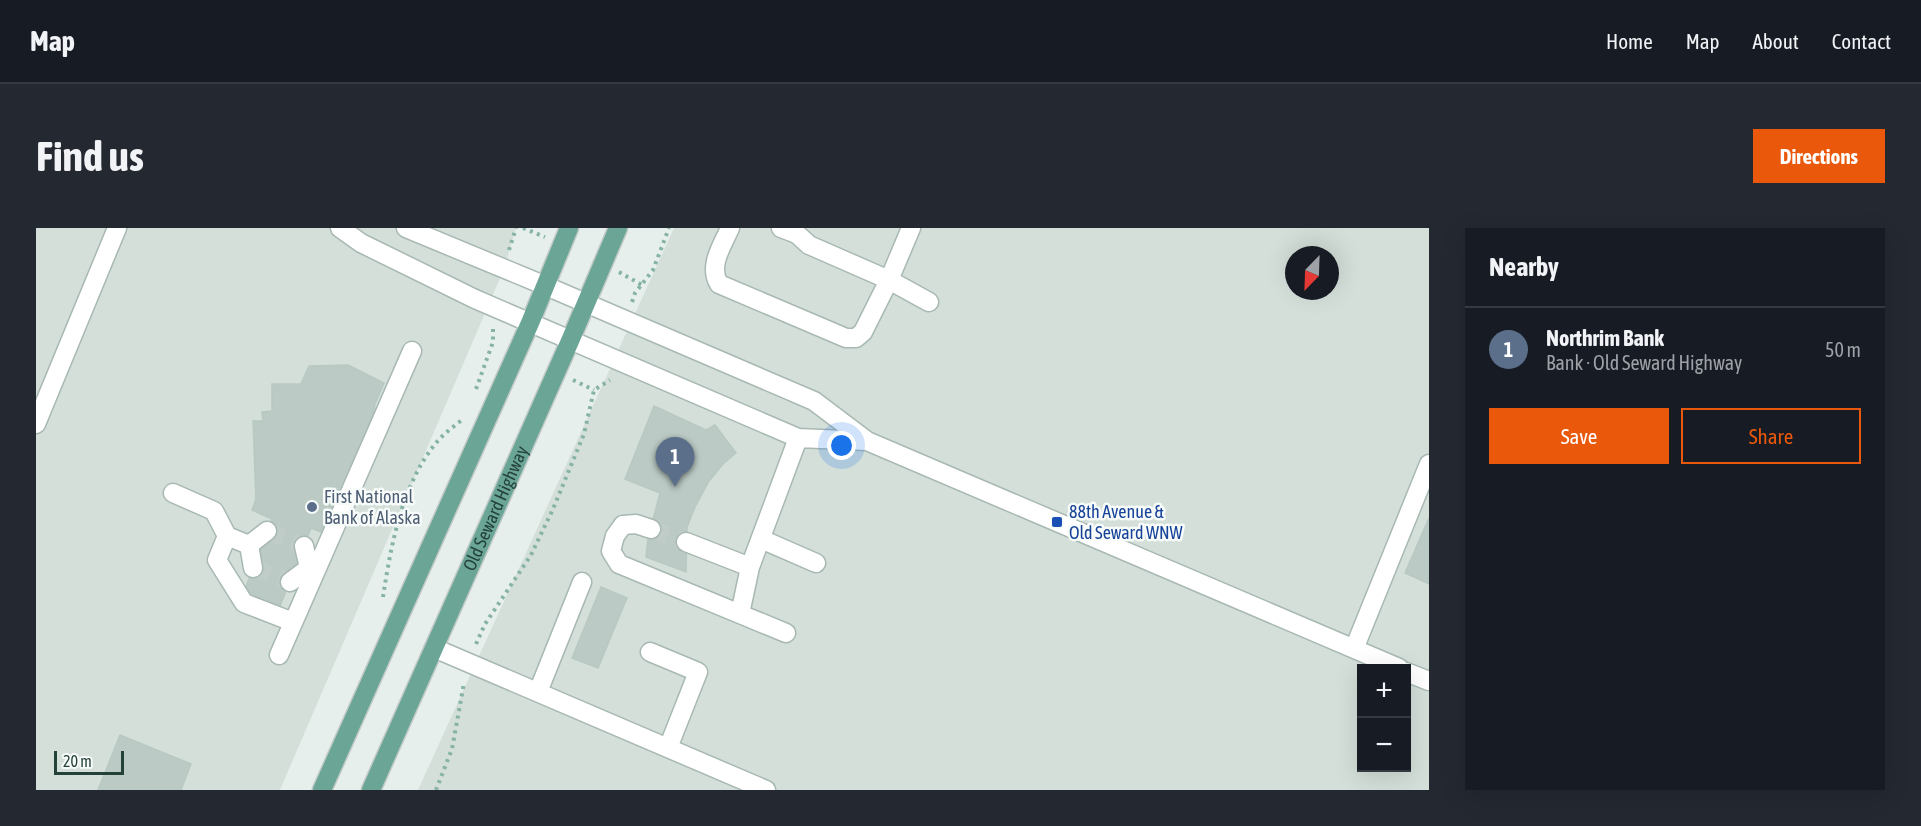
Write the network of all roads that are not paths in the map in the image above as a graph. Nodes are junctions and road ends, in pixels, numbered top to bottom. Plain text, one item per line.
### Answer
1 (117, 228) edge
2 (340, 228) edge
3 (406, 228) edge
4 (569, 228) edge
5 (618, 228) edge
6 (730, 228) edge
7 (911, 228) edge
8 (792, 230) edge
9 (889, 280) junction
10 (546, 286) junction
11 (928, 302) dead end
12 (586, 304) junction
13 (530, 323) junction
14 (570, 341) junction
15 (412, 351) dead end
16 (36, 424) edge
17 (798, 438) junction
18 (867, 441) junction
19 (1429, 464) edge
20 (173, 493) dead end
21 (651, 530) tunnel mouth
22 (267, 531) dead end
23 (227, 536) junction
24 (761, 539) junction
25 (686, 542) tunnel mouth
26 (249, 545) junction
27 (304, 546) dead end
28 (816, 563) dead end
29 (750, 567) junction
30 (253, 568) dead end
31 (312, 569) junction
32 (290, 582) dead end
33 (582, 582) dead end
34 (740, 614) junction
35 (293, 622) junction
36 (786, 633) dead end
37 (434, 648) junction
38 (1354, 649) junction
39 (650, 652) dead end
40 (279, 655) dead end
41 (1388, 664) edge
42 (1411, 674) edge
43 (1429, 681) edge
44 (538, 692) junction
45 (353, 720) junction
46 (668, 748) junction
47 (322, 790) edge
48 (337, 790) edge
49 (371, 790) edge
50 (766, 790) edge

1 - 16 lane
2 - 13 lane
3 - 10 lane
4 - 10 main road
5 - 12 main road, Old Seward Highway
6 - 9 lane
7 - 9 lane
8 - 9 lane
9 - 11 lane
10 - 12 lane
10 - 13 main road
12 - 14 main road, Old Seward Highway
12 - 18 lane
13 - 14 lane
13 - 45 main road
14 - 17 lane
14 - 37 main road, Old Seward Highway
15 - 31 lane
17 - 18 lane
17 - 24 lane
18 - 38 lane
19 - 38 lane
20 - 23 lane
21 - 34 lane
22 - 26 lane
23 - 26 lane
23 - 35 lane
24 - 28 lane
24 - 29 lane
25 - 29 lane
26 - 30 lane
27 - 31 lane
29 - 34 lane
31 - 32 lane
31 - 35 lane
33 - 44 lane
34 - 36 lane
35 - 40 lane
37 - 44 lane
37 - 49 main road, Old Seward Highway
38 - 41 lane
39 - 46 lane
42 - 43 lane
44 - 46 lane
45 - 47 main road
45 - 48 main road
46 - 50 lane

